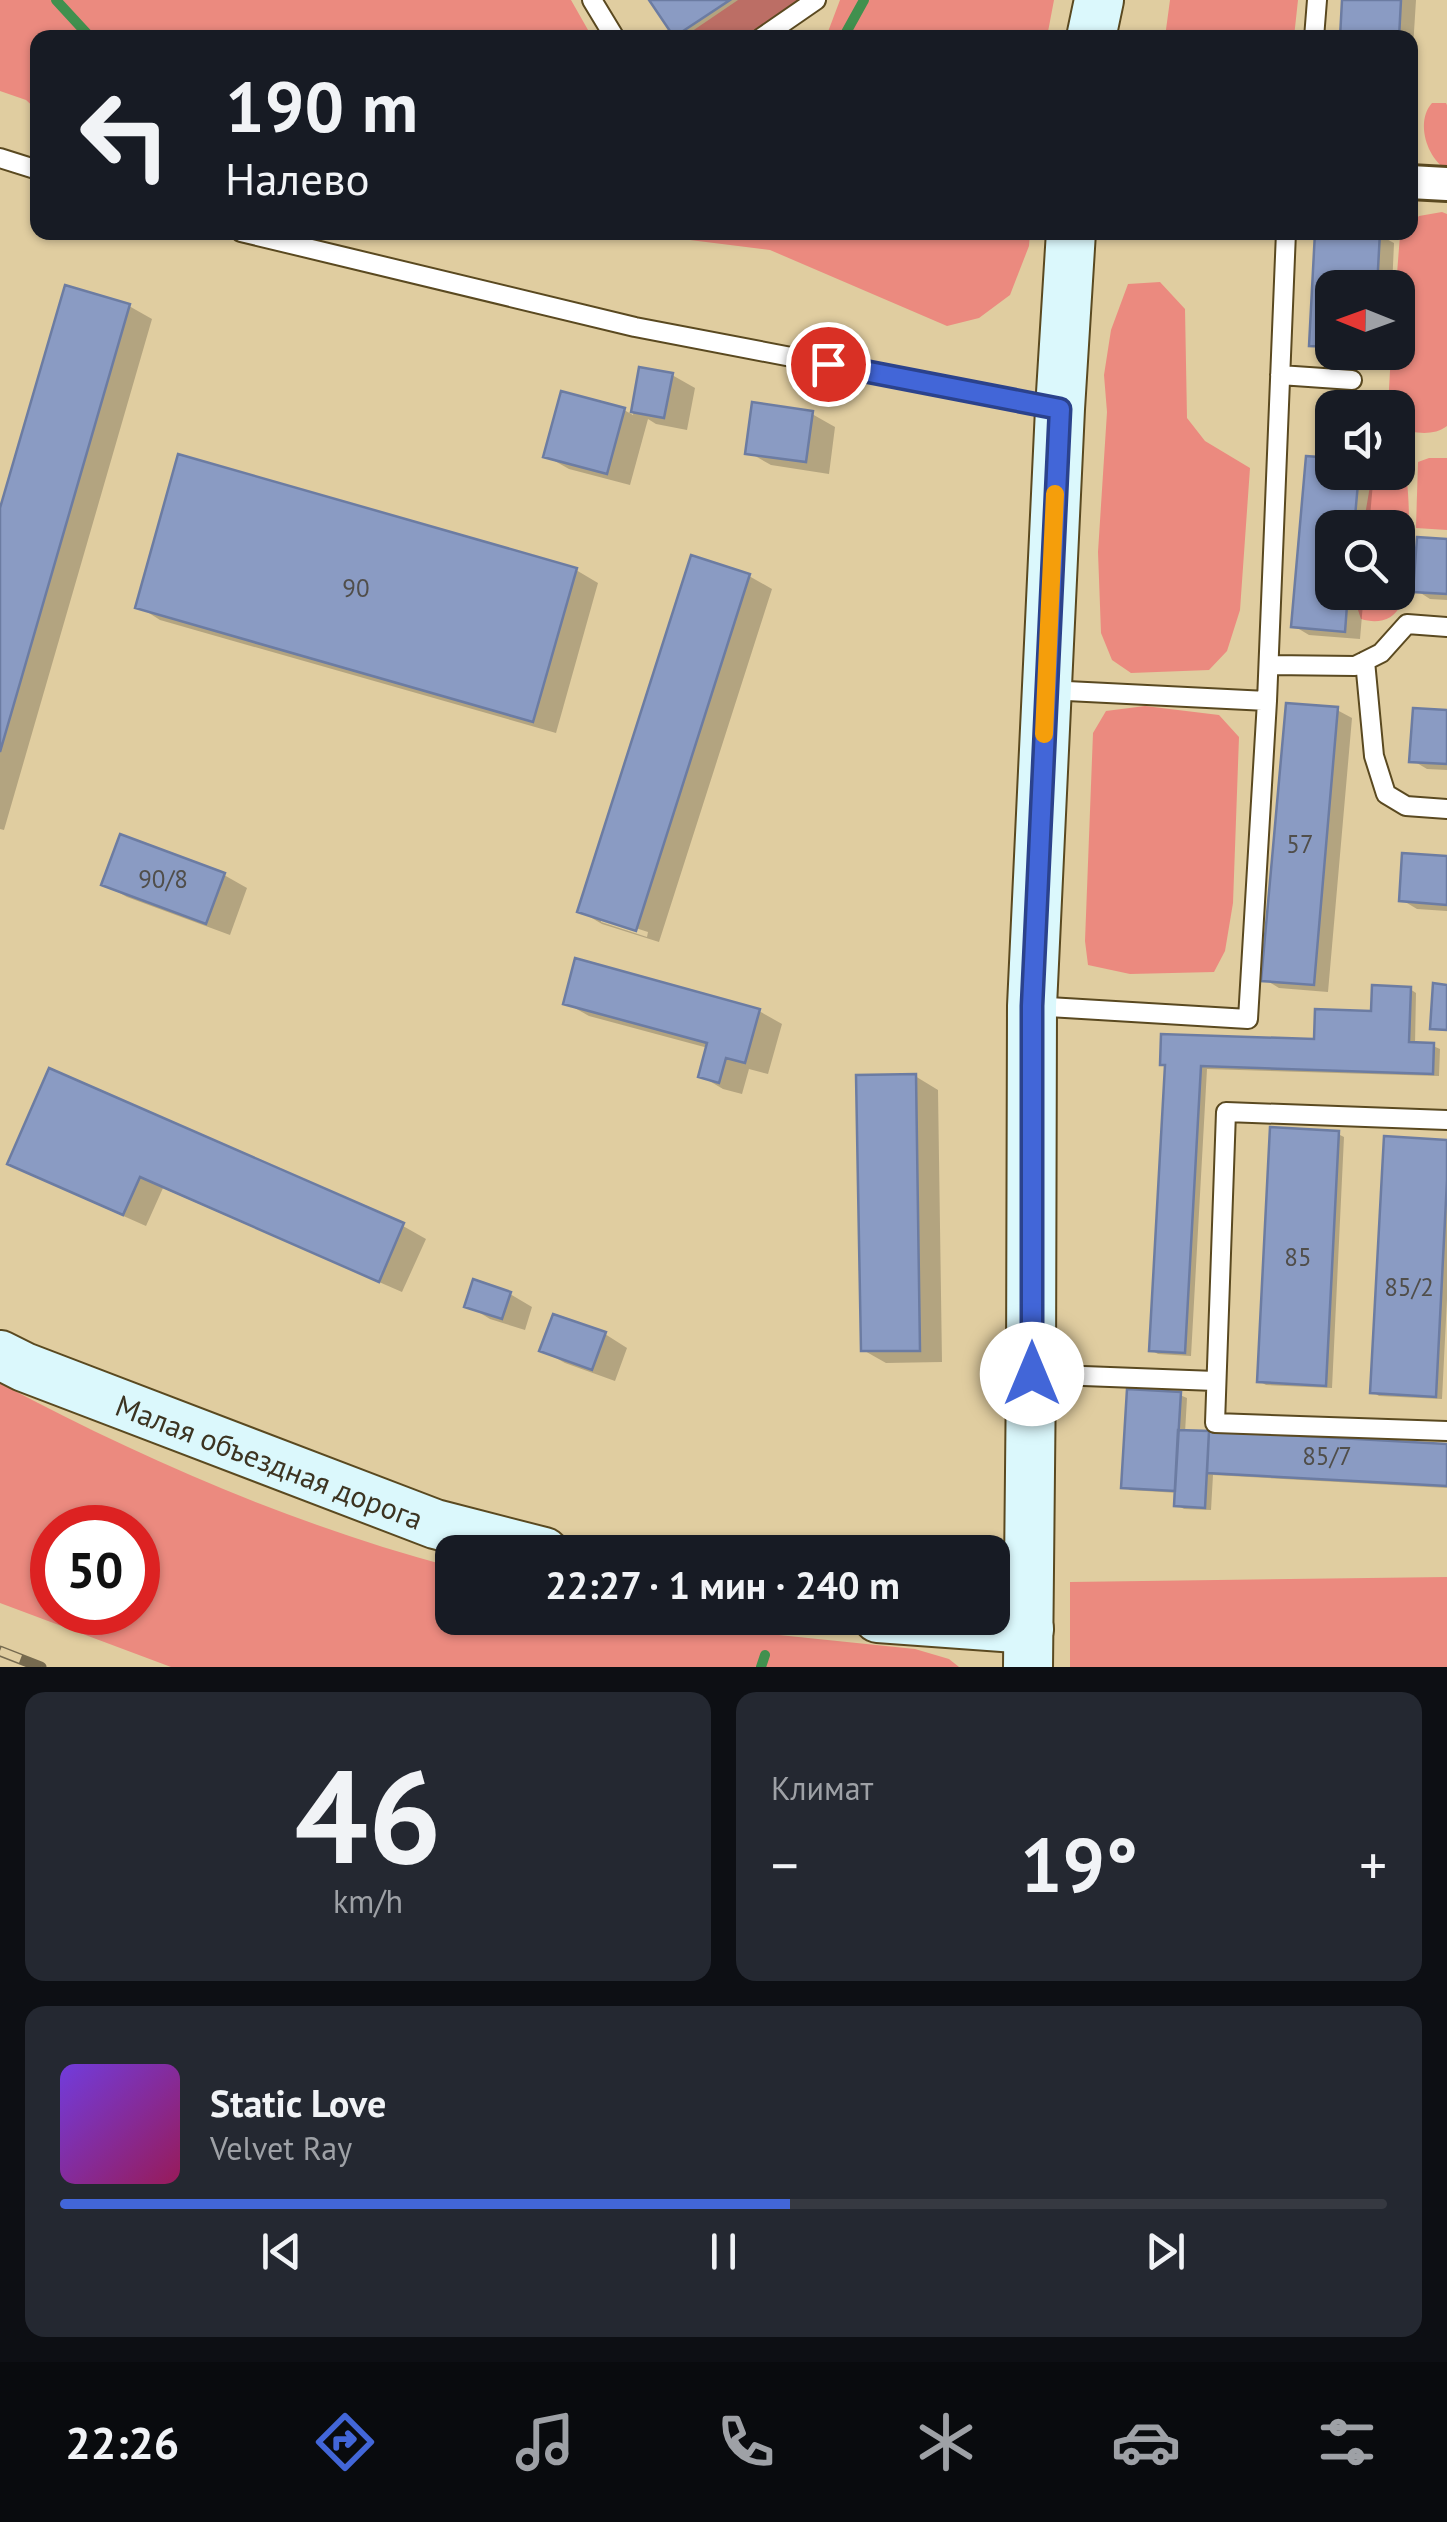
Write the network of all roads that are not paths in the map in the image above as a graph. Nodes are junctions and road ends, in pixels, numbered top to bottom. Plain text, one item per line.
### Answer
1 (592, 0) edge
2 (816, 0) edge
3 (1099, 0) edge
4 (1317, 0) edge
5 (611, 30) edge
6 (773, 30) edge
7 (1093, 30) edge
8 (1315, 30) edge
9 (0, 158) edge
10 (30, 167) edge
11 (1418, 182) edge
12 (1447, 184) edge
13 (274, 240) edge
14 (1071, 240) edge
15 (1286, 240) edge
16 (1280, 375) junction
17 (1352, 380) dead end
18 (1060, 409) junction
19 (1447, 627) edge
20 (1365, 661) junction
21 (1269, 665) junction
22 (1046, 690) junction
23 (1268, 701) junction
24 (1447, 809) edge
25 (1032, 1006) junction
26 (1447, 1120) edge
27 (0, 1354) edge
28 (1032, 1374) junction
29 (1216, 1381) junction
30 (1447, 1432) edge
31 (478, 1535) edge
32 (963, 1635) edge
33 (1028, 1648) edge

1 - 5 lane
2 - 6 lane
3 - 7 main road
4 - 8 lane
9 - 10 lane
11 - 12 street
13 - 18 lane
14 - 18 main road
15 - 16 lane
16 - 17 lane
16 - 21 lane
18 - 22 main road
19 - 20 lane
20 - 21 lane
20 - 24 lane
21 - 23 lane
22 - 23 lane
22 - 25 main road
23 - 25 lane
25 - 28 main road
26 - 29 lane
27 - 31 main road, Малая объездная дорога
28 - 29 lane
28 - 33 main road
29 - 30 lane
32 - 33 main road

